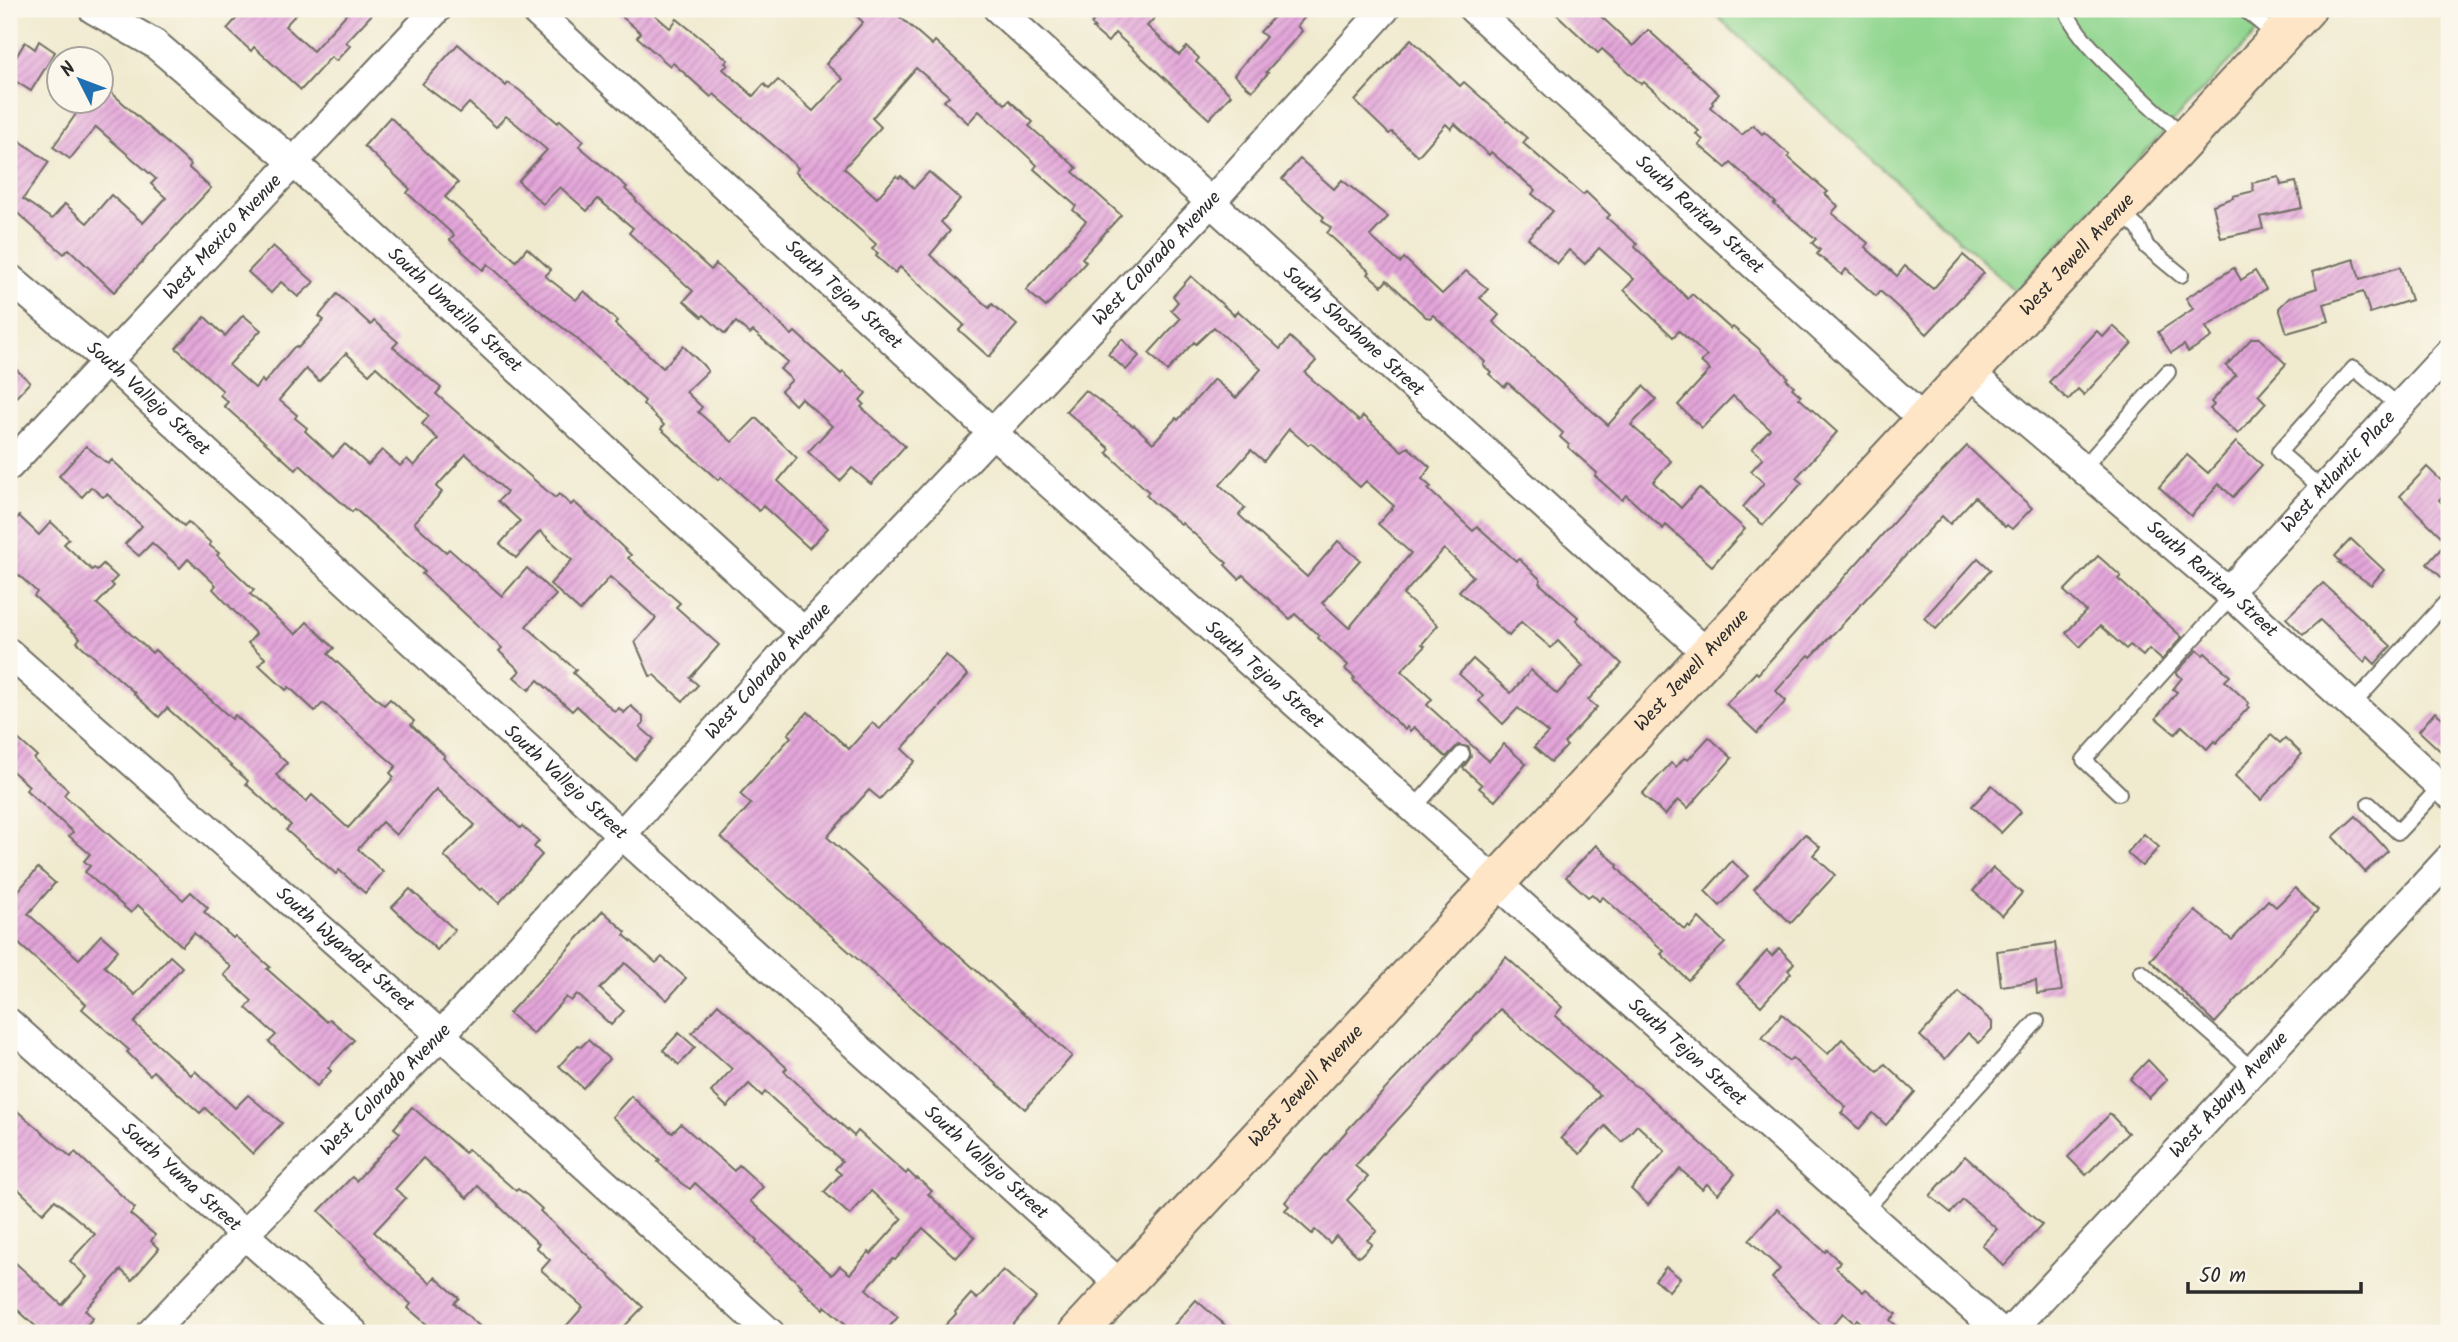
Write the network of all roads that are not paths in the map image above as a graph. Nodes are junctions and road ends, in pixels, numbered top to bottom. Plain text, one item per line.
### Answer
1 (93, 9) edge
2 (437, 9) edge
3 (533, 9) edge
4 (998, 9) edge
5 (1385, 9) edge
6 (1473, 9) edge
7 (2067, 9) edge
8 (2244, 9) edge
9 (2306, 9) edge
10 (2279, 38) junction
11 (2186, 138) junction
12 (292, 161) junction
13 (1210, 203) junction
14 (2120, 211) junction
15 (2181, 275) dead end
16 (9, 278) edge
17 (2449, 353) edge
18 (106, 360) junction
19 (2168, 372) dead end
20 (1970, 373) junction
21 (2400, 407) junction
22 (1925, 421) junction
23 (993, 433) junction
24 (9, 466) edge
25 (2082, 468) junction
26 (2323, 490) junction
27 (2230, 594) junction
28 (2449, 599) edge
29 (804, 632) junction
30 (9, 653) edge
31 (1708, 654) junction
32 (2352, 705) junction
33 (1462, 754) dead end
34 (2445, 790) edge
35 (2119, 793) dead end
36 (2369, 804) dead end
37 (1413, 809) junction
38 (621, 834) junction
39 (2449, 859) edge
40 (1495, 883) junction
41 (2141, 972) dead end
42 (2038, 1021) dead end
43 (9, 1023) edge
44 (441, 1035) junction
45 (2253, 1070) junction
46 (1864, 1211) junction
47 (244, 1235) junction
48 (1122, 1286) junction
49 (151, 1333) edge
50 (354, 1333) edge
51 (770, 1333) edge
52 (1078, 1333) edge
53 (2001, 1333) edge
54 (2009, 1333) edge

1 - 12 street, South Umatilla Street
2 - 12 street, West Mexico Avenue
3 - 23 street, South Tejon Street
4 - 13 street, South Shoshone Street
5 - 13 street, West Colorado Avenue
6 - 22 street, South Raritan Street
7 - 11 lane
8 - 10 lane
9 - 10 street, West Jewell Avenue
10 - 11 street, West Jewell Avenue
11 - 14 street, West Jewell Avenue
12 - 18 street, West Mexico Avenue
12 - 29 street, South Umatilla Street
13 - 23 street, West Colorado Avenue
13 - 31 street, South Shoshone Street
14 - 15 lane
14 - 20 street, West Jewell Avenue
16 - 18 street, South Vallejo Street
17 - 21 street, West Atlantic Place
18 - 24 street, West Mexico Avenue
18 - 38 street, South Vallejo Street
19 - 25 lane
20 - 22 street, West Jewell Avenue
20 - 25 street, South Raritan Street
21 - 26 street, West Atlantic Place
21 - 26 lane
22 - 31 street, West Jewell Avenue
23 - 29 street, West Colorado Avenue
23 - 37 street, South Tejon Street
25 - 27 street, South Raritan Street
26 - 27 street, West Atlantic Place
27 - 32 street, South Raritan Street
27 - 35 lane
28 - 32 lane
29 - 38 street, West Colorado Avenue
30 - 44 street, South Wyandot Street
31 - 40 street, West Jewell Avenue
32 - 34 street, South Raritan Street
33 - 37 lane
34 - 36 lane
37 - 40 street, South Tejon Street
38 - 44 street, West Colorado Avenue
38 - 48 street, South Vallejo Street
39 - 45 street, West Asbury Avenue
40 - 46 street, South Tejon Street
40 - 48 street, West Jewell Avenue
41 - 45 lane
42 - 46 lane
43 - 47 street, South Yuma Street
44 - 47 street, West Colorado Avenue
44 - 51 street, South Wyandot Street
45 - 54 street, West Asbury Avenue
46 - 53 street, South Tejon Street
47 - 49 street, West Colorado Avenue
47 - 50 street, South Yuma Street
48 - 52 street, West Jewell Avenue

